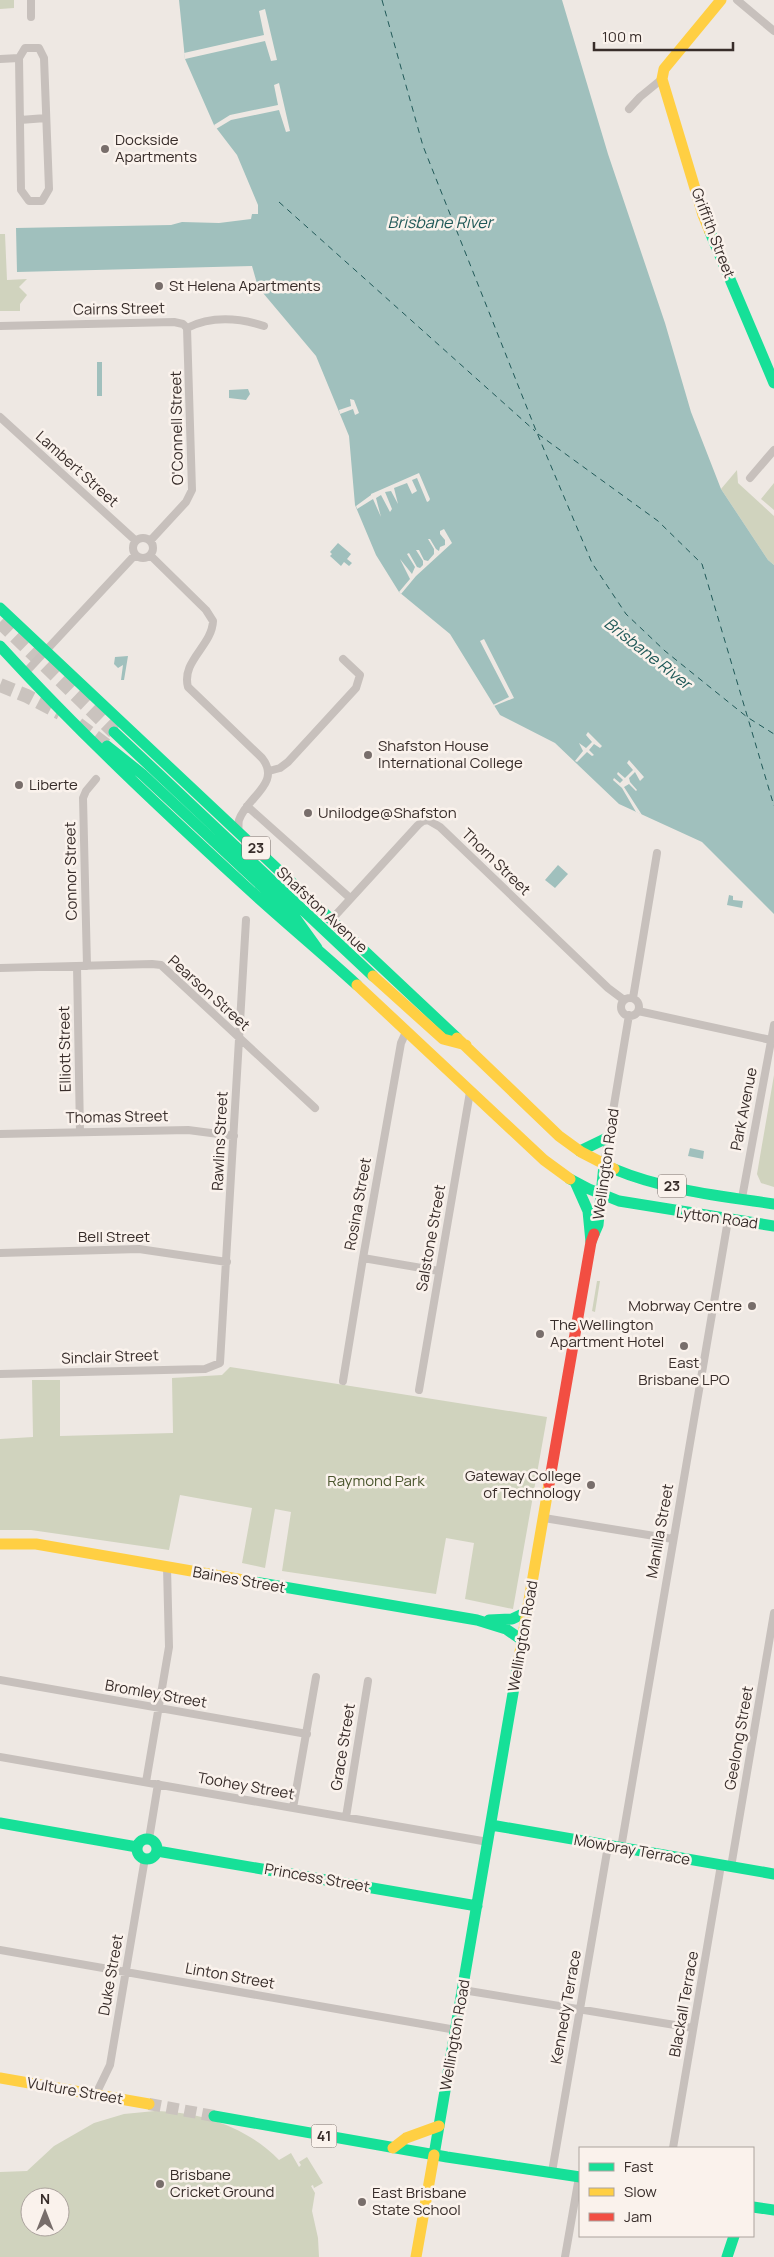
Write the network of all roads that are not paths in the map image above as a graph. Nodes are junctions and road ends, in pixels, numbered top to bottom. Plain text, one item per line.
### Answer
1 (31, 0) edge
2 (720, 0) edge
3 (736, 0) edge
4 (31, 17) dead end
5 (774, 31) edge
6 (19, 58) junction
7 (0, 59) edge
8 (662, 79) junction
9 (629, 109) dead end
10 (46, 118) junction
11 (20, 120) junction
12 (0, 326) edge
13 (264, 326) dead end
14 (187, 328) junction
15 (774, 383) edge
16 (0, 417) edge
17 (774, 450) edge
18 (750, 478) dead end
19 (136, 540) junction
20 (150, 541) junction
21 (135, 555) junction
22 (150, 555) junction
23 (0, 608) edge
24 (0, 646) edge
25 (46, 652) junction
26 (343, 659) dead end
27 (26, 673) junction
28 (114, 732) tunnel mouth
29 (107, 746) tunnel mouth
30 (269, 770) junction
31 (96, 779) dead end
32 (247, 806) junction
33 (238, 832) junction
34 (657, 853) dead end
35 (350, 898) junction
36 (332, 919) junction
37 (246, 920) dead end
38 (317, 948) junction
39 (77, 966) junction
40 (87, 966) junction
41 (0, 968) edge
42 (633, 998) junction
43 (624, 1000) junction
44 (638, 1011) junction
45 (629, 1015) junction
46 (774, 1026) edge
47 (406, 1032) junction
48 (239, 1038) junction
49 (771, 1040) junction
50 (466, 1045) junction
51 (470, 1092) junction
52 (315, 1108) dead end
53 (80, 1132) junction
54 (0, 1134) edge
55 (234, 1136) junction
56 (609, 1138) junction
57 (580, 1151) junction
58 (604, 1165) junction
59 (576, 1184) junction
60 (601, 1196) junction
61 (742, 1198) junction
62 (774, 1204) edge
63 (728, 1220) junction
64 (774, 1226) edge
65 (591, 1242) junction
66 (0, 1252) edge
67 (363, 1258) junction
68 (226, 1262) junction
69 (439, 1271) junction
70 (220, 1363) joint
71 (0, 1374) edge
72 (343, 1381) dead end
73 (419, 1390) dead end
74 (544, 1518) junction
75 (673, 1539) junction
76 (0, 1544) edge
77 (167, 1567) junction
78 (527, 1612) junction
79 (774, 1613) edge
80 (477, 1620) junction
81 (522, 1640) junction
82 (316, 1677) dead end
83 (0, 1680) edge
84 (368, 1681) dead end
85 (158, 1708) junction
86 (307, 1734) junction
87 (0, 1757) edge
88 (146, 1782) junction
89 (158, 1784) junction
90 (294, 1808) junction
91 (346, 1817) junction
92 (0, 1823) edge
93 (491, 1825) junction
94 (149, 1839) junction
95 (488, 1842) junction
96 (608, 1846) junction
97 (137, 1847) junction
98 (620, 1848) junction
99 (157, 1851) junction
100 (145, 1858) junction
101 (726, 1866) junction
102 (774, 1874) edge
103 (477, 1906) junction
104 (0, 1950) edge
105 (126, 1972) junction
106 (464, 1990) junction
107 (580, 2009) junction
108 (694, 2028) junction
109 (456, 2030) junction
110 (0, 2078) edge
111 (96, 2094) junction
112 (149, 2104) tunnel mouth
113 (214, 2116) tunnel mouth
114 (439, 2126) junction
115 (673, 2147) edge
116 (393, 2148) junction
117 (434, 2155) junction
118 (552, 2172) junction
119 (579, 2177) edge
120 (579, 2182) edge
121 (754, 2206) edge
122 (771, 2207) edge
123 (754, 2215) edge
124 (722, 2237) edge
125 (734, 2237) edge
126 (727, 2256) edge
127 (416, 2257) edge
128 (564, 2257) edge

1 - 4 street
2 - 8 main road
3 - 5 street
6 - 7 street
6 - 10 street
6 - 11 street
8 - 9 street
8 - 15 main road, Griffith Street
10 - 11 street
10 - 11 street
12 - 14 street, Cairns Street
13 - 14 street
14 - 20 street, O'Connell Street
16 - 19 street, Lambert Street
17 - 18 street
19 - 20 street
19 - 21 street
20 - 22 street
21 - 22 street
21 - 25 street
22 - 30 street
23 - 25 main road, Shafston Avenue / 23
24 - 27 main road, Shafston Avenue / 23
25 - 27 street
25 - 33 main road, Shafston Avenue / 23
26 - 30 street
27 - 38 main road, Shafston Avenue / 23
28 - 50 main road
29 - 38 main road
30 - 32 street
31 - 40 street, Connor Street
32 - 33 street
32 - 35 street, Shafston Avenue
33 - 36 main road, Shafston Avenue / 23
34 - 42 street
35 - 36 street, Thorn Street
35 - 43 street, Thorn Street
36 - 50 main road, Shafston Avenue / 23
37 - 48 street, Rawlins Street
38 - 47 main road, Shafston Avenue / 23
39 - 40 street, Pearson Street
39 - 41 street, Pearson Street
39 - 53 street, Elliott Street
40 - 48 street, Pearson Street
42 - 43 street
42 - 44 street
43 - 45 street
44 - 45 street
44 - 49 street
45 - 56 street, Wellington Road
46 - 49 street, Park Avenue
47 - 51 main road, Shafston Avenue / 23
47 - 67 street, Rosina Street
48 - 52 street, Pearson Street
48 - 55 street, Rawlins Street
49 - 61 street, Park Avenue
50 - 57 main road, Shafston Avenue / 23
51 - 59 main road, Shafston Avenue / 23
51 - 69 street, Salstone Street
53 - 54 street, Thomas Street
53 - 55 street, Thomas Street
55 - 68 street, Rawlins Street
56 - 57 main road
56 - 58 street, Wellington Road
57 - 58 main road, Shafston Avenue / 23
58 - 60 main road, Wellington Road
58 - 61 main road, Lytton Road / 23
59 - 60 main road, Shafston Avenue / 23
59 - 65 main road
60 - 63 main road, Lytton Road / 23
60 - 65 main road, Wellington Road
61 - 62 main road, Lytton Road / 23
63 - 64 main road, Lytton Road / 23
63 - 75 street, Manilla Street
65 - 74 main road, Wellington Road
66 - 68 street, Bell Street
67 - 69 street
67 - 72 street, Rosina Street
68 - 70 street, Rawlins Street
69 - 73 street, Salstone Street
70 - 71 street, Sinclair Street
74 - 75 street
74 - 78 main road, Wellington Road
75 - 98 street, Manilla Street
76 - 77 main road, Baines Street
77 - 80 main road, Baines Street
77 - 85 street
78 - 80 main road, Baines Street
78 - 81 main road, Wellington Road
79 - 101 street, Geelong Street
80 - 81 main road, Baines Street
81 - 93 main road, Wellington Road
82 - 86 street
83 - 85 street, Bromley Street
84 - 91 street, Grace Street
85 - 86 street, Bromley Street
85 - 88 street
86 - 90 street
87 - 88 street, Toohey Street
88 - 89 street, Toohey Street
89 - 90 street, Toohey Street
89 - 94 street
90 - 91 street, Toohey Street
91 - 95 street, Toohey Street
92 - 97 main road
93 - 95 main road, Wellington Road
93 - 96 main road, Mowbray Terrace
94 - 97 main road
94 - 99 main road
95 - 103 main road, Wellington Road
96 - 98 main road, Mowbray Terrace
96 - 107 street, Kennedy Terrace
97 - 100 main road
98 - 101 main road, Mowbray Terrace
99 - 100 main road
99 - 103 main road, Princess Street
100 - 105 street, Duke Street
101 - 102 main road, Mowbray Terrace
101 - 108 street, Blackall Terrace
103 - 106 main road, Wellington Road
104 - 105 street, Linton Street
105 - 109 street, Linton Street
105 - 111 street, Duke Street
106 - 107 street
106 - 109 main road, Wellington Road
107 - 108 street
107 - 118 street, Kennedy Terrace
108 - 115 street, Blackall Terrace
109 - 114 main road, Wellington Road
110 - 111 main road, Vulture Street
111 - 112 main road, Vulture Street
113 - 116 main road, 41
114 - 116 main road
114 - 117 main road, Wellington Road
116 - 117 main road, 41
117 - 118 main road, 41
117 - 127 main road, Wellington Road
118 - 119 main road, 41
120 - 128 street
121 - 122 main road
122 - 123 main road
124 - 126 main road
125 - 126 main road

